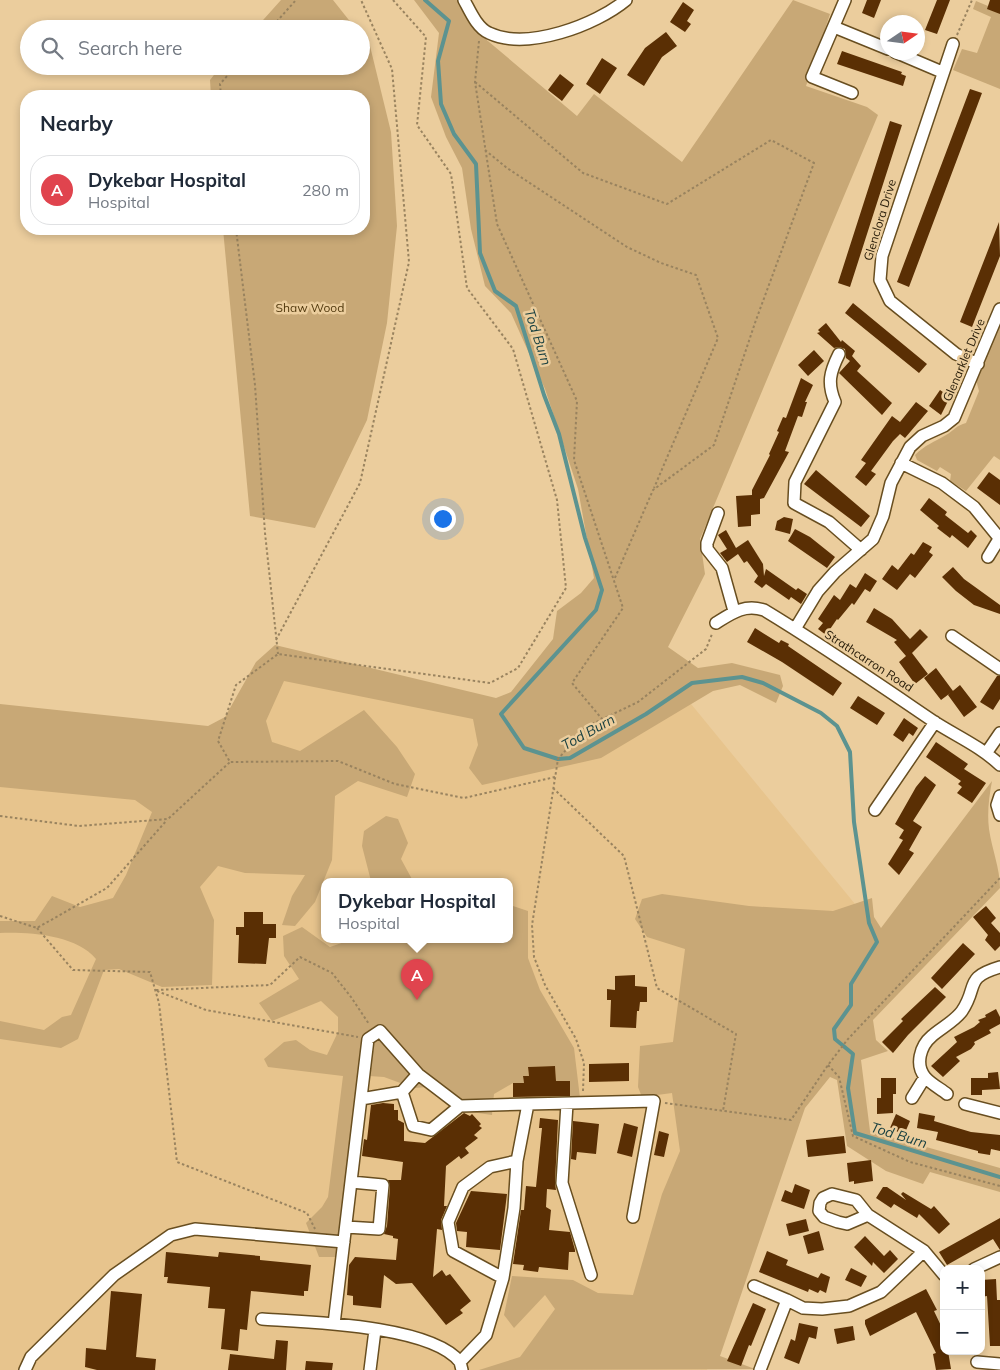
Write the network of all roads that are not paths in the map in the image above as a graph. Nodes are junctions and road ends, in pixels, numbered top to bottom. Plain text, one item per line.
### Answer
1 (464, 0) edge
2 (626, 0) edge
3 (845, 0) edge
4 (834, 27) junction
5 (953, 44) road end
6 (880, 47) edge
7 (914, 60) edge
8 (942, 72) junction
9 (852, 93) dead end
10 (1000, 310) edge
11 (839, 354) dead end
12 (978, 364) junction
13 (901, 463) junction
14 (718, 513) dead end
15 (1000, 539) edge
16 (860, 550) junction
17 (988, 557) dead end
18 (734, 611) junction
19 (716, 623) road end
20 (795, 629) junction
21 (952, 636) dead end
22 (1000, 669) edge
23 (935, 722) junction
24 (1000, 733) edge
25 (987, 752) junction
26 (1000, 765) edge
27 (1000, 796) edge
28 (875, 810) dead end
29 (1000, 815) edge
30 (1000, 967) edge
31 (418, 1074) junction
32 (925, 1077) junction
33 (402, 1092) junction
34 (947, 1094) dead end
35 (912, 1098) dead end
36 (362, 1099) junction
37 (528, 1104) junction
38 (567, 1104) junction
39 (965, 1104) dead end
40 (460, 1106) junction
41 (1000, 1114) edge
42 (517, 1161) junction
43 (351, 1182) junction
44 (868, 1215) dead end
45 (634, 1217) dead end
46 (346, 1227) junction
47 (344, 1242) junction
48 (924, 1250) junction
49 (1000, 1257) edge
50 (983, 1265) edge
51 (940, 1270) edge
52 (591, 1275) dead end
53 (503, 1278) junction
54 (754, 1286) dead end
55 (787, 1300) junction
56 (262, 1318) dead end
57 (334, 1324) junction
58 (375, 1330) junction
59 (976, 1361) edge
60 (1000, 1364) edge
61 (461, 1366) edge
62 (25, 1370) edge
63 (370, 1370) edge
64 (760, 1370) edge

1 - 2 street
3 - 4 street
4 - 6 street
4 - 9 street
5 - 8 street, Glenclora Drive
7 - 8 street
8 - 12 street, Glenclora Drive
10 - 12 street, Glenarklet Drive
11 - 16 street
12 - 13 street, Glenarklet Drive
13 - 15 street
13 - 16 street, Glenarklet Drive
14 - 18 street
15 - 17 street
16 - 20 street, Glenarklet Drive
18 - 19 street, Strathcarron Road
18 - 20 street, Strathcarron Road
20 - 23 street, Strathcarron Road
21 - 22 street
23 - 25 street, Strathcarron Road
23 - 28 street
24 - 25 street
25 - 26 street, Strathcarron Road
27 - 29 street
30 - 32 street
31 - 33 street
31 - 36 street
31 - 40 street
32 - 34 street
32 - 35 street
33 - 36 street
33 - 40 street
36 - 43 street
37 - 38 street
37 - 40 street
37 - 42 street
38 - 45 street
38 - 52 street
39 - 41 street
42 - 53 street
42 - 53 street
43 - 46 street
43 - 46 street
44 - 48 street
46 - 47 street
47 - 57 street
47 - 62 street
48 - 51 street
48 - 55 street
49 - 50 street
53 - 61 street
54 - 55 street
55 - 64 street
56 - 57 street
57 - 58 street
58 - 61 street
58 - 63 street
59 - 60 street

